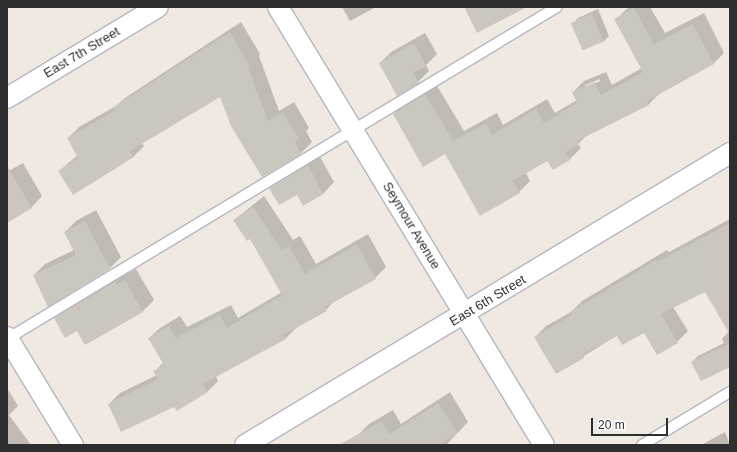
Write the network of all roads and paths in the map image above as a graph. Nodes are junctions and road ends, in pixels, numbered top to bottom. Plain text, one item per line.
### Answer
1 (158, 7) edge
2 (278, 7) edge
3 (557, 7) edge
4 (7, 98) edge
5 (353, 130) junction
6 (730, 153) edge
7 (465, 315) junction
8 (7, 338) edge
9 (730, 392) edge
10 (73, 445) edge
11 (245, 445) edge
12 (544, 445) edge
13 (642, 445) edge

1 - 4 street, East 7th Street
2 - 5 street, Seymour Avenue
3 - 5 lane
5 - 7 street, Seymour Avenue
5 - 8 lane
6 - 7 street, East 6th Street
7 - 11 street, East 6th Street
7 - 12 street, Seymour Avenue
8 - 10 street
9 - 13 lane

